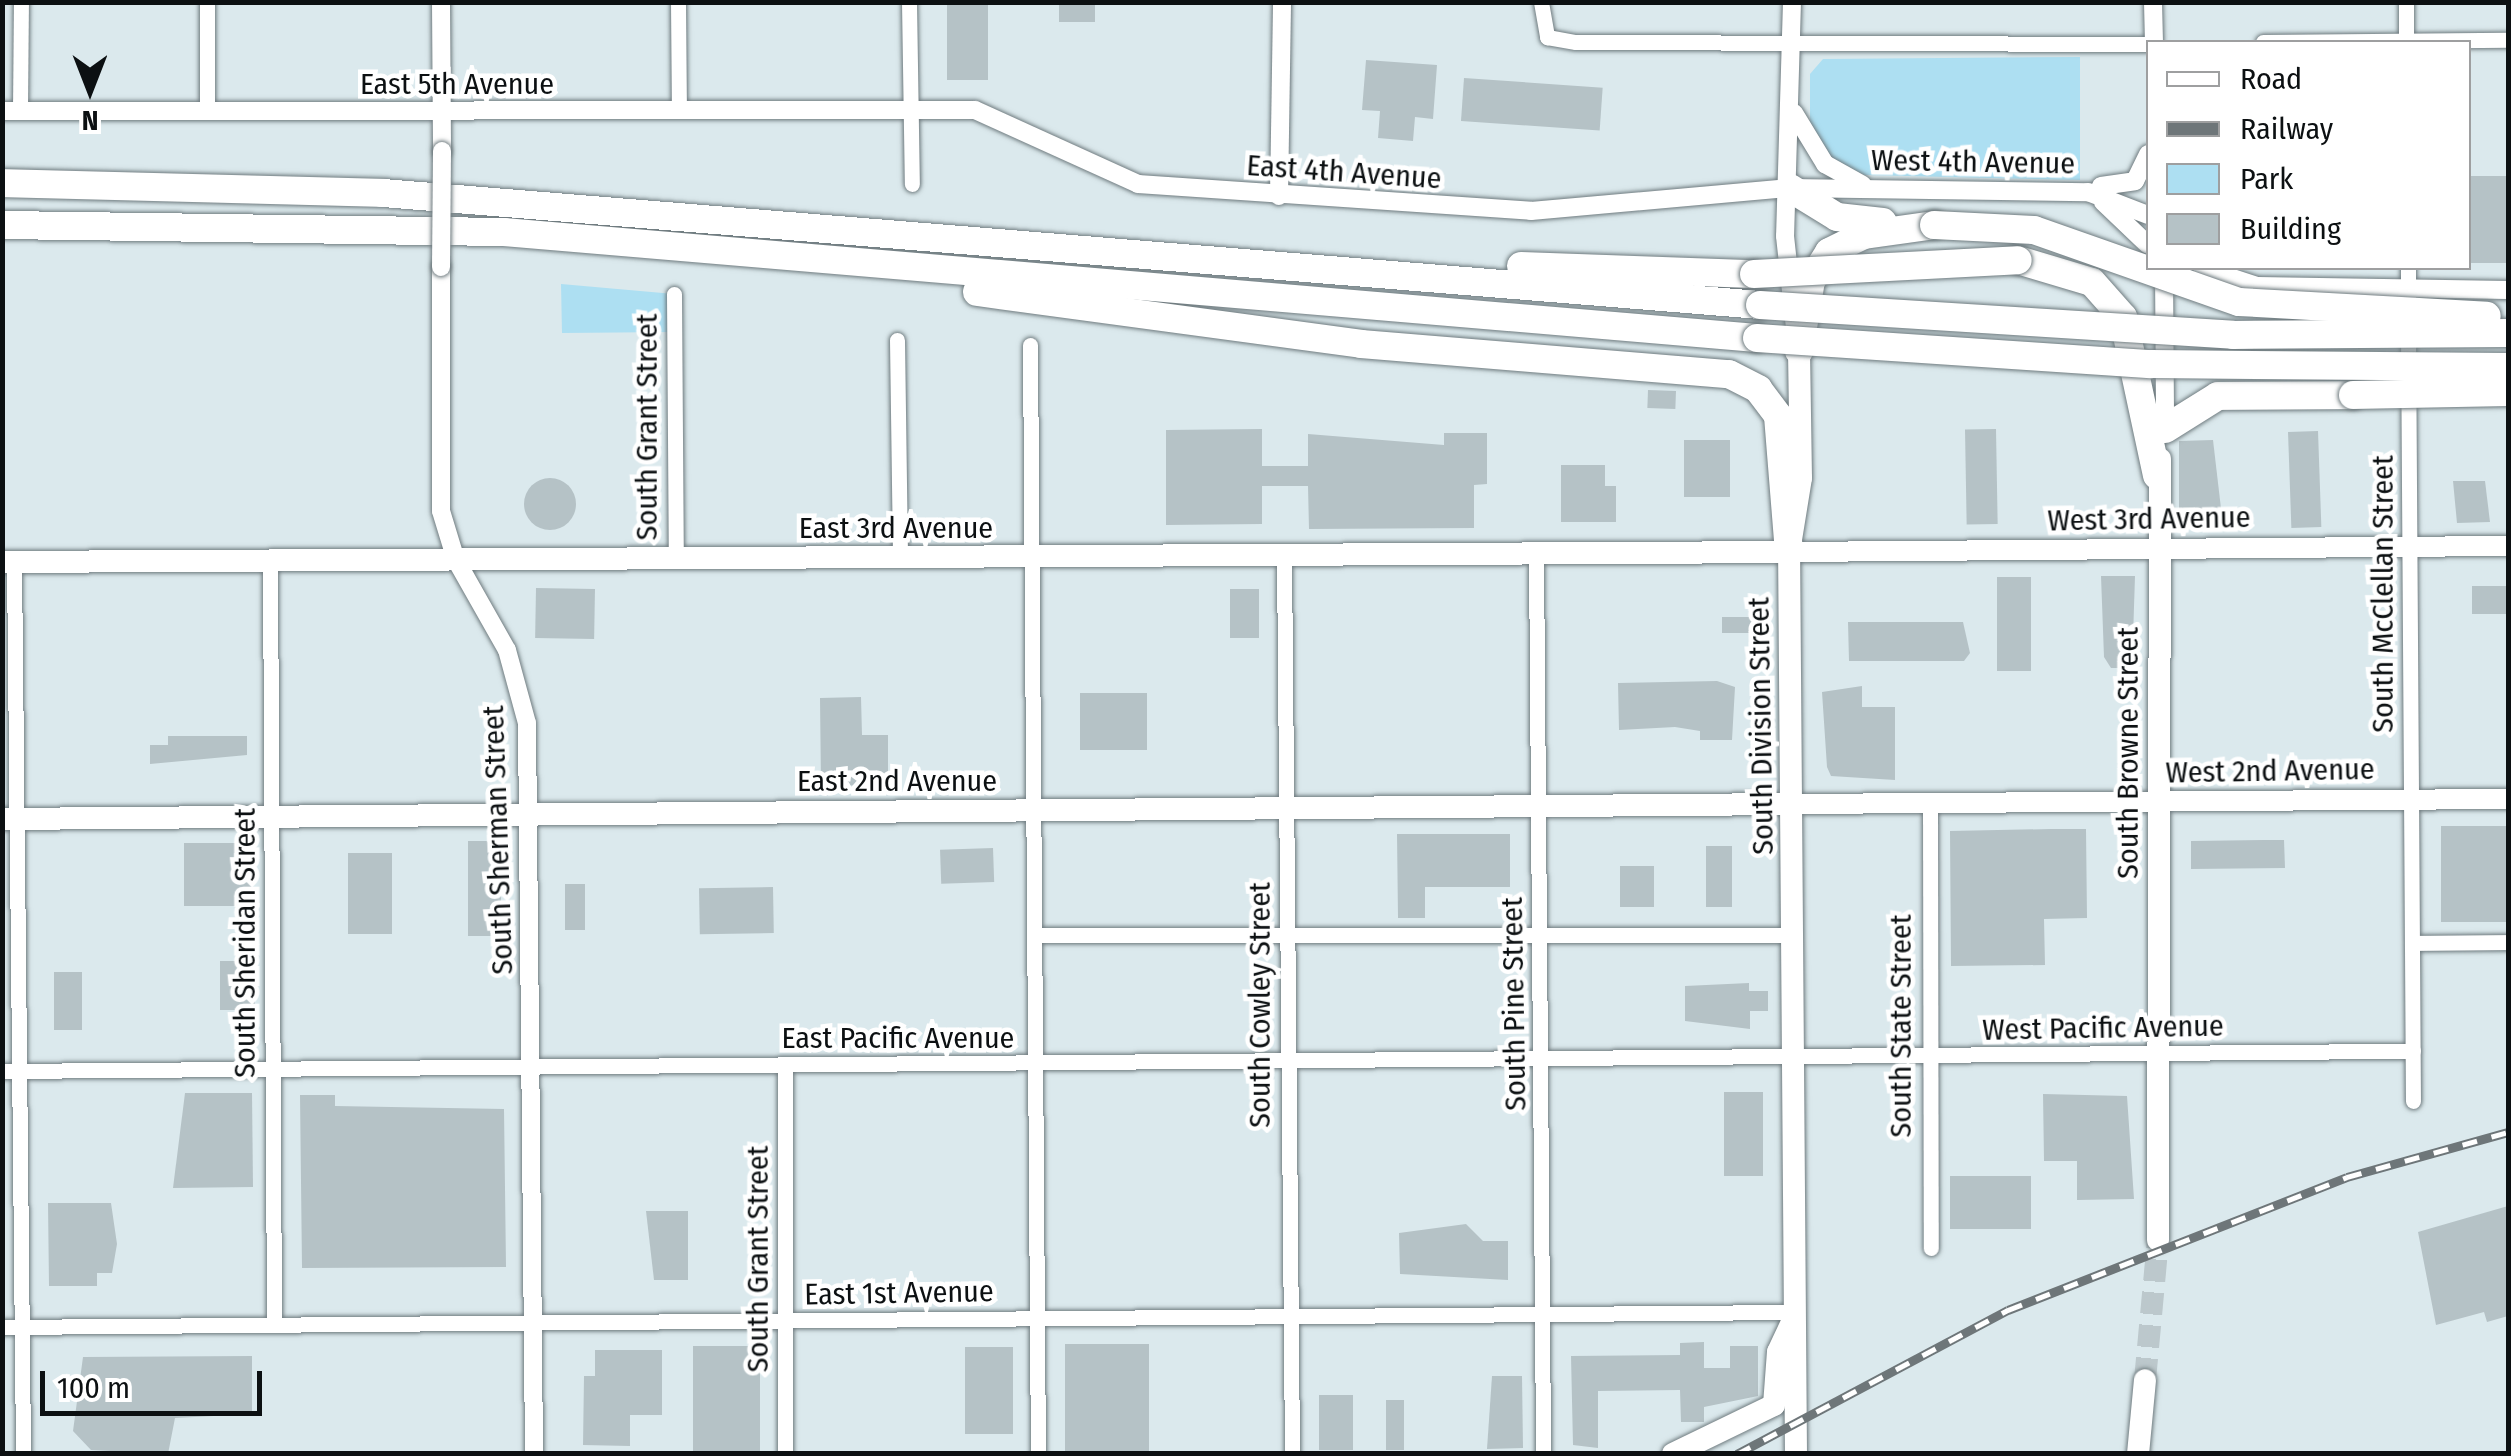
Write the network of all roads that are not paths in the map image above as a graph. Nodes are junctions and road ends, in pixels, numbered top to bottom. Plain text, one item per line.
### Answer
1 (21, 2) edge
2 (207, 2) edge
3 (441, 2) edge
4 (678, 2) edge
5 (910, 2) edge
6 (1282, 2) edge
7 (1541, 2) edge
8 (1792, 2) edge
9 (2154, 2) edge
10 (2406, 2) edge
11 (2151, 40) edge
12 (2406, 40) edge
13 (2508, 40) edge
14 (2471, 41) edge
15 (1792, 43) junction
16 (2146, 43) edge
17 (1791, 107) junction
18 (911, 109) junction
19 (207, 110) junction
20 (11, 111) edge
21 (679, 111) junction
22 (441, 112) junction
23 (2146, 157) edge
24 (2, 183) edge
25 (912, 184) dead end
26 (1868, 187) junction
27 (1790, 188) junction
28 (2061, 192) junction
29 (1280, 196) junction
30 (2146, 214) edge
31 (2, 225) edge
32 (1934, 226) junction
33 (2146, 242) edge
34 (628, 243) junction
35 (1200, 255) junction
36 (2146, 268) edge
37 (2151, 270) edge
38 (2156, 270) edge
39 (2164, 270) edge
40 (2208, 270) edge
41 (2408, 270) edge
42 (2408, 289) junction
43 (2508, 290) edge
44 (674, 294) dead end
45 (2166, 310) junction
46 (2508, 317) edge
47 (2508, 333) edge
48 (897, 340) dead end
49 (1030, 344) dead end
50 (1800, 351) junction
51 (2508, 366) edge
52 (2508, 392) edge
53 (2166, 429) junction
54 (2158, 475) junction
55 (2410, 546) junction
56 (2508, 546) edge
57 (2159, 548) junction
58 (1789, 552) junction
59 (1536, 554) junction
60 (1284, 556) junction
61 (900, 557) junction
62 (1032, 557) junction
63 (676, 558) junction
64 (456, 560) junction
65 (270, 561) junction
66 (8, 562) edge
67 (2508, 799) edge
68 (2412, 800) junction
69 (2158, 802) junction
70 (1792, 804) junction
71 (1930, 804) junction
72 (1538, 806) junction
73 (1286, 808) junction
74 (1032, 810) junction
75 (528, 816) junction
76 (271, 817) junction
77 (10, 819) edge
78 (1541, 934) junction
79 (1034, 935) junction
80 (1286, 935) junction
81 (1793, 935) junction
82 (2413, 942) junction
83 (2508, 942) edge
84 (2413, 1051) junction
85 (2160, 1054) junction
86 (1927, 1058) junction
87 (1542, 1060) junction
88 (1794, 1060) junction
89 (1288, 1061) junction
90 (785, 1065) junction
91 (1035, 1065) junction
92 (530, 1068) junction
93 (11, 1071) edge
94 (273, 1071) junction
95 (2413, 1100) dead end
96 (2158, 1240) tunnel mouth
97 (1931, 1248) dead end
98 (1796, 1312) junction
99 (1542, 1314) junction
100 (1290, 1317) junction
101 (1037, 1319) junction
102 (785, 1321) junction
103 (533, 1324) junction
104 (274, 1325) junction
105 (2, 1327) edge
106 (23, 1327) junction
107 (2145, 1380) tunnel mouth
108 (23, 1454) edge
109 (534, 1454) edge
110 (786, 1454) edge
111 (1038, 1454) edge
112 (1292, 1454) edge
113 (1543, 1454) edge
114 (1674, 1454) edge
115 (1796, 1454) edge
116 (2138, 1454) edge

1 - 20 street
2 - 19 street
3 - 22 street, South Sherman Street
4 - 21 street
5 - 18 street
6 - 29 street
7 - 15 street
8 - 15 street, South Division Street
9 - 11 street
10 - 12 street
13 - 14 street
15 - 16 street
15 - 17 street, South Division Street
17 - 26 street
17 - 27 street, South Division Street
18 - 21 street, East 5th Avenue
18 - 25 street
18 - 29 street, East 4th Avenue
19 - 20 street, East 5th Avenue
19 - 22 street, East 5th Avenue
21 - 22 street, East 5th Avenue
22 - 64 street, South Sherman Street, bridge
23 - 28 street
24 - 35 highway
26 - 27 street, West 4th Avenue
26 - 28 street, West 4th Avenue
27 - 29 street, East 4th Avenue
27 - 32 highway
27 - 50 street, South Division Street
28 - 30 street, West 4th Avenue
28 - 33 street
31 - 34 highway
32 - 36 highway, bridge
32 - 50 highway
34 - 51 highway, bridge
34 - 58 highway
35 - 47 highway, bridge
35 - 54 highway, bridge
37 - 46 highway, bridge
38 - 45 street
39 - 45 street, South Browne Street
40 - 42 street
41 - 42 street, South McClellan Street
42 - 43 street
42 - 55 street, South McClellan Street
44 - 63 street, South Grant Street
45 - 53 street, South Browne Street
48 - 61 street
49 - 62 street
50 - 58 main road, South Division Street
52 - 53 highway, bridge
53 - 54 main road, South Browne Street
54 - 57 main road, South Browne Street
55 - 56 main road, West 3rd Avenue
55 - 57 main road, West 3rd Avenue
55 - 68 street, South McClellan Street
57 - 58 main road, West 3rd Avenue
57 - 69 main road, South Browne Street
58 - 59 main road, East 3rd Avenue
58 - 70 main road, South Division Street
59 - 60 main road, East 3rd Avenue
59 - 72 street, South Pine Street
60 - 62 main road, East 3rd Avenue
60 - 73 street, South Cowley Street
61 - 62 main road, East 3rd Avenue
61 - 63 main road, East 3rd Avenue
62 - 74 street
63 - 64 main road, East 3rd Avenue
64 - 65 main road, East 3rd Avenue
64 - 75 street, South Sherman Street
65 - 66 main road, East 3rd Avenue
65 - 76 street, South Sheridan Street
66 - 77 street
67 - 68 main road, West 2nd Avenue
68 - 69 main road, West 2nd Avenue
68 - 82 street, South McClellan Street
69 - 71 main road, West 2nd Avenue
69 - 85 main road, South Browne Street
70 - 71 main road, West 2nd Avenue
70 - 72 main road, East 2nd Avenue
70 - 81 main road, South Division Street
71 - 86 street, South State Street
72 - 73 main road, East 2nd Avenue
72 - 78 street, South Pine Street
73 - 74 main road, East 2nd Avenue
73 - 80 street, South Cowley Street
74 - 75 main road, East 2nd Avenue
74 - 79 street
75 - 76 main road, East 2nd Avenue
75 - 92 street, South Sherman Street
76 - 77 main road, East 2nd Avenue
76 - 94 street, South Sheridan Street
77 - 93 street
78 - 80 street
78 - 81 street
78 - 87 street, South Pine Street
79 - 80 street
79 - 91 street
80 - 89 street, South Cowley Street
81 - 88 main road, South Division Street
82 - 83 street
82 - 84 street, South McClellan Street
84 - 85 street, West Pacific Avenue
84 - 95 street, South McClellan Street
85 - 86 street, West Pacific Avenue
85 - 96 main road, South Browne Street
86 - 88 street, West Pacific Avenue
86 - 97 street, South State Street
87 - 88 street, East Pacific Avenue
87 - 89 street, East Pacific Avenue
87 - 99 street, South Pine Street
88 - 98 main road, South Division Street
89 - 91 street, East Pacific Avenue
89 - 100 street, South Cowley Street
90 - 91 street, East Pacific Avenue
90 - 92 street, East Pacific Avenue
90 - 102 street, South Grant Street
91 - 101 street
92 - 94 street, East Pacific Avenue
92 - 103 street, South Sherman Street
93 - 94 street, East Pacific Avenue
93 - 106 street
94 - 104 street, South Sheridan Street
98 - 99 street, East 1st Avenue
98 - 114 main road
98 - 115 main road, South Division Street
99 - 100 street, East 1st Avenue
99 - 113 street, South Pine Street
100 - 101 street, East 1st Avenue
100 - 112 street, South Cowley Street
101 - 102 street, East 1st Avenue
101 - 111 street
102 - 103 street, East 1st Avenue
102 - 110 street, South Grant Street
103 - 104 street, East 1st Avenue
103 - 109 street, South Sherman Street
104 - 106 street, East 1st Avenue
105 - 106 street, East 1st Avenue
106 - 108 street
107 - 116 main road

